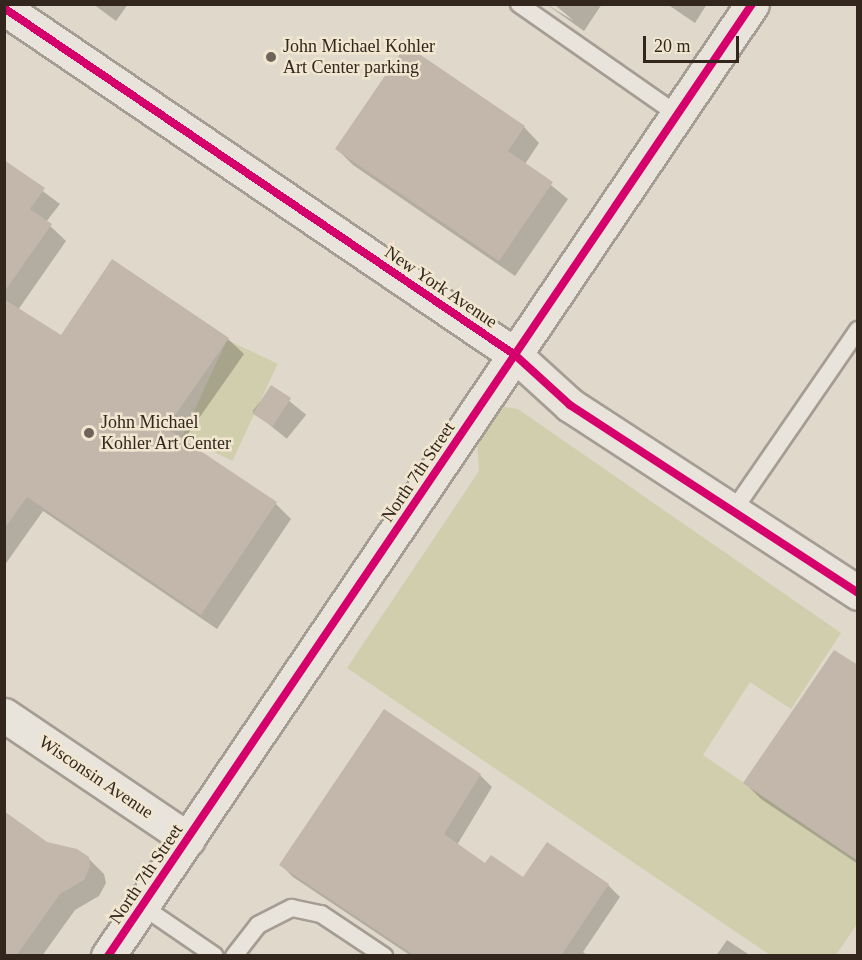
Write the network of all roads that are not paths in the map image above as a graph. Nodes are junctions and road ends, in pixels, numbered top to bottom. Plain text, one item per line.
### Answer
1 (519, 4) edge
2 (752, 4) edge
3 (4, 8) edge
4 (678, 115) junction
5 (858, 330) edge
6 (515, 355) junction
7 (733, 511) junction
8 (858, 593) edge
9 (4, 714) edge
10 (188, 839) junction
11 (141, 906) junction
12 (108, 956) edge
13 (215, 956) edge
14 (234, 956) edge
15 (384, 956) edge

1 - 4 lane
2 - 4 street, North 7th Street
3 - 6 street, New York Avenue
4 - 6 street, North 7th Street
5 - 7 lane
6 - 7 street, New York Avenue
6 - 10 street, North 7th Street
7 - 8 street, New York Avenue
9 - 10 street, Wisconsin Avenue
10 - 11 street, North 7th Street
11 - 12 street, North 7th Street
11 - 13 lane
14 - 15 lane

